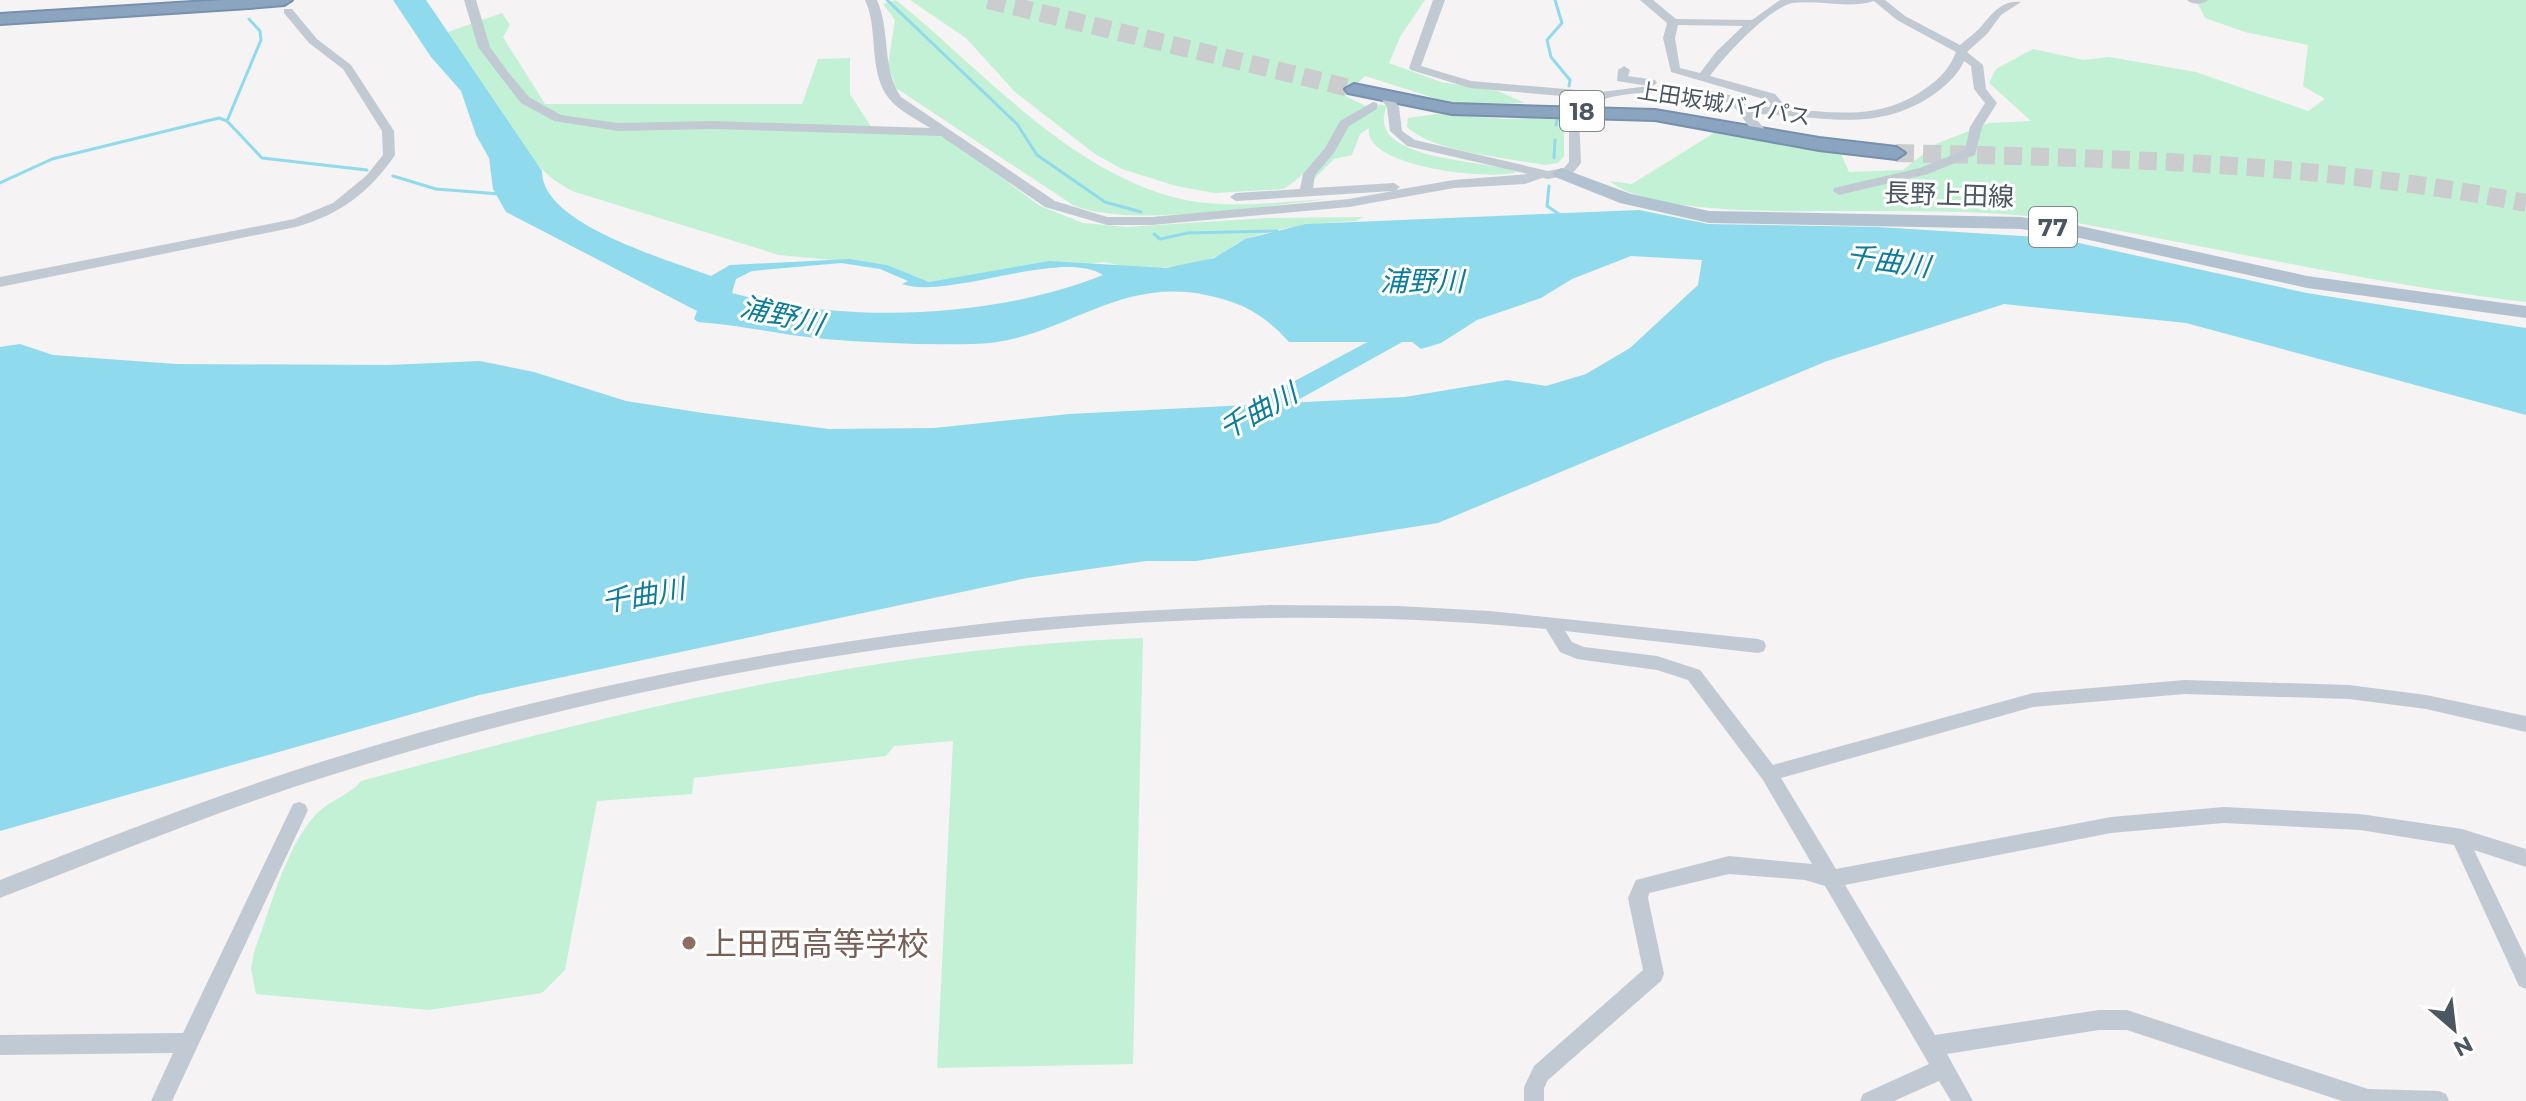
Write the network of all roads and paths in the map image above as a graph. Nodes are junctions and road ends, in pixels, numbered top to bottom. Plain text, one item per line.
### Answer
1 (470, 0) edge
2 (871, 0) edge
3 (1439, 0) edge
4 (1646, 0) edge
5 (1787, 0) edge
6 (1869, 0) edge
7 (1878, 0) edge
8 (2012, 0) edge
9 (2193, 0) edge
10 (2202, 0) edge
11 (286, 6) edge
12 (0, 19) edge
13 (1673, 22) junction
14 (1751, 23) junction
15 (1962, 52) junction
16 (1624, 70) dead end
17 (1703, 78) junction
18 (1354, 89) tunnel mouth
19 (1660, 91) junction
20 (1602, 96) junction
21 (1379, 101) junction
22 (1413, 103) junction
23 (1774, 109) junction
24 (1742, 110) junction
25 (1395, 115) junction
26 (1726, 125) junction
27 (946, 132) junction
28 (1761, 132) junction
29 (1896, 153) tunnel mouth
30 (1561, 173) junction
31 (1540, 174) junction
32 (1410, 191) junction
33 (1839, 191) dead end
34 (1306, 192) junction
35 (1236, 197) dead end
36 (0, 282) edge
37 (2526, 312) edge
38 (1551, 623) junction
39 (1758, 646) dead end
40 (2526, 724) edge
41 (1769, 774) junction
42 (299, 810) dead end
43 (2462, 838) junction
44 (2526, 858) edge
45 (1832, 879) junction
46 (0, 889) edge
47 (2526, 979) edge
48 (187, 1043) junction
49 (0, 1045) edge
50 (1931, 1046) junction
51 (1944, 1068) junction
52 (2368, 1100) edge
53 (161, 1101) edge
54 (1534, 1101) edge
55 (1870, 1101) edge
56 (1963, 1101) edge
57 (2439, 1101) edge

1 - 27 street
2 - 27 street
3 - 20 street
4 - 13 street
5 - 6 street
5 - 14 street
7 - 15 street
8 - 15 street
9 - 10 street
11 - 12 highway
11 - 36 street
13 - 14 street
13 - 17 street
14 - 17 street
15 - 23 street
15 - 33 street
16 - 19 street
17 - 23 street
18 - 21 highway, 上田坂城バイパス / 18
19 - 20 street
19 - 24 street
20 - 30 street
21 - 22 highway, 上田坂城バイパス / 18
21 - 25 street
21 - 34 street
22 - 25 street
22 - 26 highway, 上田坂城バイパス / 18
23 - 24 street
24 - 26 street
24 - 28 street
25 - 31 street
26 - 28 highway, 上田坂城バイパス / 18
27 - 32 street
28 - 29 highway, 上田坂城バイパス / 18
30 - 31 street
30 - 37 main road, 長野上田線 / 77
31 - 32 street
32 - 34 street
34 - 35 street
38 - 39 street
38 - 41 street
38 - 46 street
40 - 41 street
41 - 45 street
42 - 48 street
43 - 44 street
43 - 45 street
43 - 47 street
45 - 50 street
45 - 54 street
48 - 49 street
48 - 53 street
50 - 51 street
50 - 52 street
51 - 55 street
51 - 56 street
52 - 57 street

